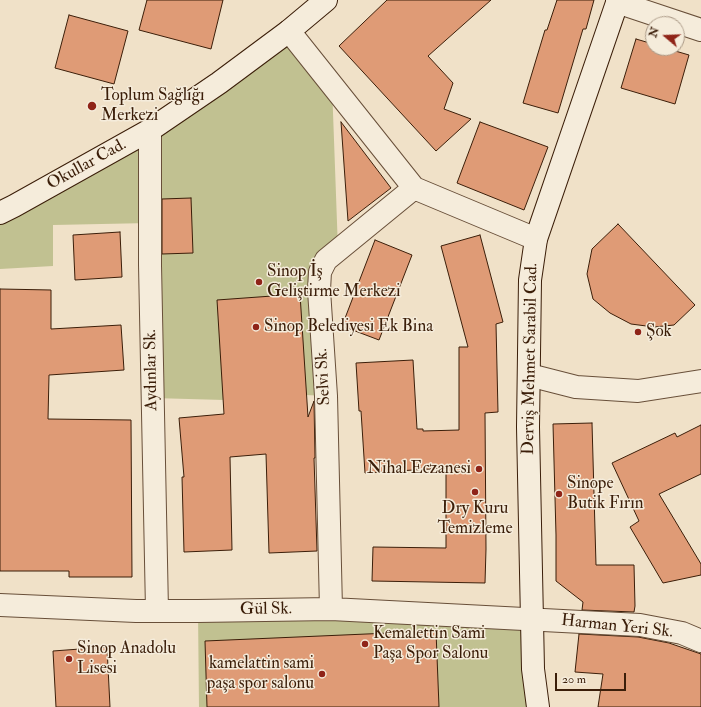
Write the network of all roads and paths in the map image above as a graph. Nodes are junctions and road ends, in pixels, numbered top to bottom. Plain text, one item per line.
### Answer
1 (326, 0) edge
2 (617, 1) edge
3 (701, 30) edge
4 (289, 31) junction
5 (150, 130) junction
6 (414, 188) junction
7 (0, 213) edge
8 (536, 239) junction
9 (529, 375) junction
10 (701, 381) edge
11 (0, 605) edge
12 (331, 609) junction
13 (157, 610) junction
14 (532, 619) junction
15 (701, 641) edge
16 (538, 707) edge

1 - 4 street, Okullar Cad.
2 - 3 street
2 - 8 street, Derviş Mehmet Sarabil Cad.
4 - 5 street, Okullar Cad.
4 - 6 street
5 - 7 street, Okullar Cad.
5 - 13 street, Aydınlar Sk.
6 - 8 street
6 - 12 street, Selvi Sk.
8 - 9 street, Derviş Mehmet Sarabil Cad.
9 - 10 street
9 - 14 street, Derviş Mehmet Sarabil Cad.
11 - 13 street, Gül Sk.
12 - 13 street, Gül Sk.
12 - 14 street, Gül Sk.
14 - 15 street, Harman Yeri Sk.
14 - 16 street, Derviş Mehmet Sarabil Cad.

